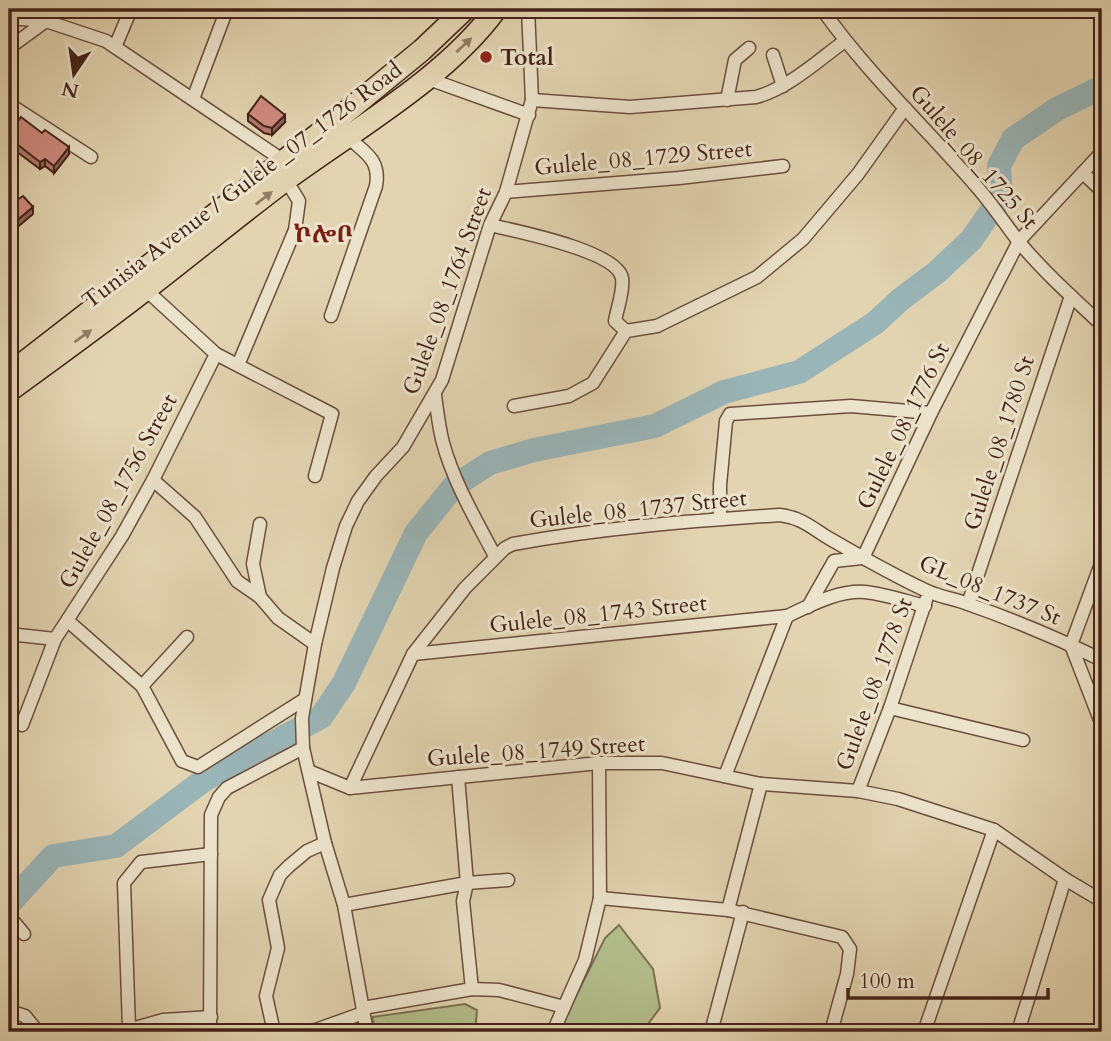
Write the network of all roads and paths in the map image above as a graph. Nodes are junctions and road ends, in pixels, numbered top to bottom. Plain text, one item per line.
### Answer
1 (131, 9) edge
2 (227, 9) edge
3 (465, 9) edge
4 (496, 9) edge
5 (528, 9) edge
6 (822, 9) edge
7 (9, 12) edge
8 (46, 15) edge
9 (845, 41) junction
10 (115, 47) junction
11 (9, 48) edge
12 (749, 48) dead end
13 (773, 55) dead end
14 (426, 78) junction
15 (783, 86) junction
16 (193, 99) junction
17 (532, 100) junction
18 (727, 100) junction
19 (9, 104) edge
20 (905, 108) junction
21 (529, 115) junction
22 (341, 129) junction
23 (1102, 152) edge
24 (91, 157) dead end
25 (783, 166) dead end
26 (285, 170) junction
27 (1083, 173) junction
28 (1102, 191) edge
29 (506, 192) junction
30 (491, 225) junction
31 (1019, 241) junction
32 (146, 289) junction
33 (1070, 296) junction
34 (331, 316) dead end
35 (1102, 326) edge
36 (626, 331) junction
37 (216, 354) junction
38 (238, 365) junction
39 (9, 374) edge
40 (9, 391) edge
41 (435, 395) junction
42 (514, 406) dead end
43 (931, 413) junction
44 (315, 476) dead end
45 (153, 480) junction
46 (720, 519) junction
47 (260, 524) dead end
48 (495, 556) junction
49 (863, 558) junction
50 (1102, 561) edge
51 (929, 592) junction
52 (260, 597) junction
53 (968, 604) junction
54 (925, 606) junction
55 (808, 607) junction
56 (787, 616) junction
57 (68, 621) junction
58 (9, 634) edge
59 (187, 636) dead end
60 (55, 639) junction
61 (315, 645) junction
62 (1071, 645) junction
63 (412, 654) junction
64 (1102, 660) edge
65 (142, 686) junction
66 (305, 699) junction
67 (890, 708) junction
68 (1102, 725) edge
69 (22, 726) dead end
70 (1023, 740) dead end
71 (303, 748) junction
72 (599, 763) junction
73 (310, 772) junction
74 (725, 776) junction
75 (458, 777) junction
76 (761, 784) junction
77 (350, 788) junction
78 (858, 791) junction
79 (994, 830) junction
80 (326, 843) junction
81 (211, 854) junction
82 (1065, 879) junction
83 (508, 880) dead end
84 (467, 883) junction
85 (600, 898) junction
86 (1102, 901) edge
87 (344, 905) junction
88 (729, 910) junction
89 (743, 912) junction
90 (9, 916) edge
91 (24, 934) dead end
92 (472, 989) junction
93 (564, 1007) junction
94 (9, 1011) edge
95 (363, 1011) junction
96 (211, 1017) junction
97 (125, 1030) edge
98 (38, 1032) edge
99 (210, 1032) edge
100 (274, 1032) edge
101 (310, 1032) edge
102 (367, 1032) edge
103 (553, 1032) edge
104 (711, 1032) edge
105 (831, 1032) edge
106 (924, 1032) edge
107 (1018, 1032) edge

1 - 10 street
2 - 16 street
3 - 22 highway, Tunisia Avenue / Gulele _07_1726 Road
14 -> 4 highway, Tunisia Avenue / Gulele _07_1726 Road
5 - 17 street, Gulele_08_1764 Street
6 - 9 street, Gulele_08_1725 St
7 - 8 street
8 - 10 street
8 - 11 street
9 - 15 street
9 - 20 street, Gulele_08_1725 St
10 - 16 street
12 - 18 street
13 - 15 street
14 - 21 street
14 - 22 highway, Tunisia Avenue / Gulele _07_1726 Road
15 - 18 street
16 - 26 street
17 - 18 street
17 - 21 street, Gulele_08_1764 Street
19 - 24 street
20 - 31 street, Gulele_08_1725 St
20 - 36 street
21 - 29 street, Gulele_08_1764 Street
22 - 26 highway, Tunisia Avenue / Gulele _07_1726 Road
22 - 34 street
23 - 27 street, Gulele_08_1776 St
25 - 29 street, Gulele_08_1729 Street
32 -> 26 highway, Tunisia Avenue / Gulele _07_1726 Road
26 - 38 street
26 - 39 highway, Tunisia Avenue / Gulele _07_1726 Road
27 - 28 street
27 - 31 street, Gulele_08_1776 St
29 - 30 street, Gulele_08_1764 Street
30 - 36 street
30 - 41 street, Gulele_08_1764 Street
31 - 33 street, Gulele_08_1725 St
31 - 43 street, Gulele_08_1776 St
32 - 37 street
40 -> 32 highway, Tunisia Avenue / Gulele _07_1726 Road
33 - 35 street, Gulele_08_1725 St
33 - 53 street, Gulele_08_1780 St
36 - 42 street
37 - 38 street
37 - 45 street, Gulele_08_1756 Street
38 - 44 street
41 - 48 street
41 - 61 street, Gulele_08_1764 Street
43 - 46 street
43 - 49 street, Gulele_08_1776 St
45 - 52 street
45 - 57 street, Gulele_08_1756 Street
46 - 48 street, Gulele_08_1737 Street
46 - 49 street, Gulele_08_1737 Street
47 - 52 street
48 - 63 street, Gulele_08_1737 Street
49 - 51 street, GL_08_1737 St
49 - 55 street
50 - 62 street
51 - 53 street, GL_08_1737 St
51 - 54 street, Gulele_08_1778 St
52 - 61 street
53 - 62 street, GL_08_1737 St
54 - 55 street, Gulele_08_1743 Street
54 - 67 street, Gulele_08_1778 St
55 - 56 street, Gulele_08_1743 Street
56 - 63 street, Gulele_08_1743 Street
56 - 74 street
57 - 60 street, Gulele_08_1756 Street
57 - 65 street
58 - 60 street
59 - 65 street
60 - 69 street, Gulele_08_1756 Street
61 - 66 street, Gulele_08_1764 Street
62 - 64 street, GL_08_1737 St
62 - 68 street
63 - 77 street, Gulele_08_1737 Street
65 - 66 street
66 - 71 street, Gulele_08_1764 Street
67 - 70 street
67 - 78 street, Gulele_08_1778 St
71 - 73 street, Gulele_08_1764 Street
71 - 81 street
72 - 74 street, Gulele_08_1749 Street
72 - 75 street, Gulele_08_1749 Street
72 - 85 street
73 - 77 street
73 - 80 street
74 - 76 street, Gulele_08_1749 Street
75 - 77 street, Gulele_08_1749 Street
75 - 84 street
76 - 78 street, Gulele_08_1749 Street
76 - 88 street
78 - 79 street, Gulele_08_1749 Street
79 - 82 street, Gulele_08_1749 Street
79 - 106 street
80 - 87 street
80 - 100 street
81 - 96 street
81 - 97 street
82 - 86 street, Gulele_08_1749 Street
82 - 107 street
83 - 84 street
84 - 87 street
84 - 92 street
85 - 88 street
85 - 93 street
87 - 95 street
88 - 89 street
89 - 104 street
89 - 105 street
90 - 91 street
92 - 93 street
92 - 95 street
93 - 103 street
94 - 98 street
95 - 101 street
95 - 102 street
96 - 97 street
96 - 99 street

